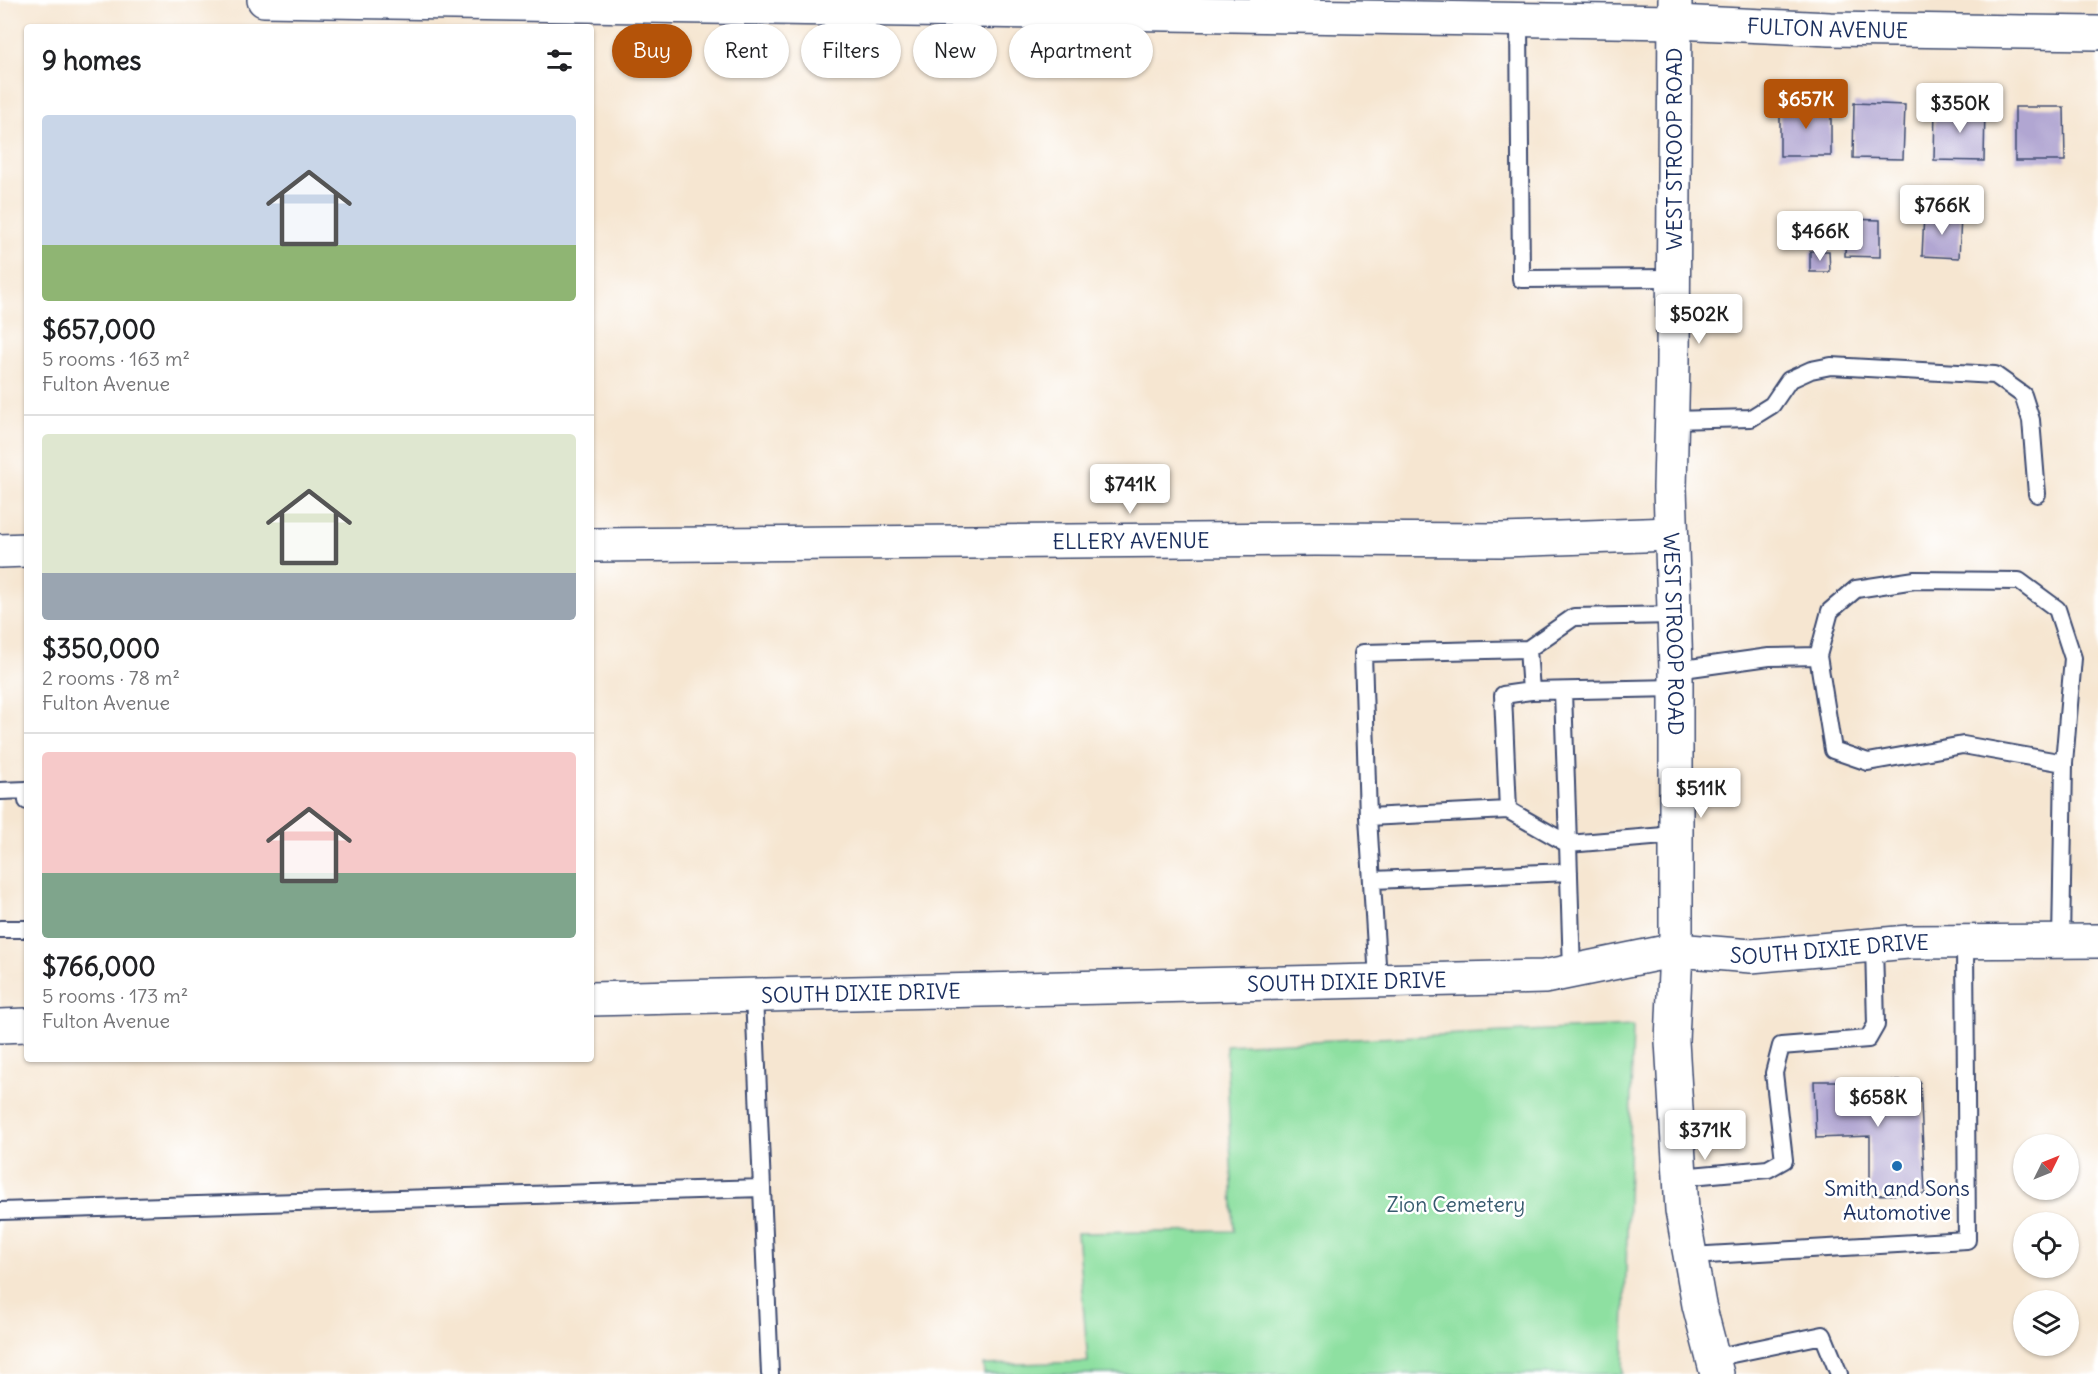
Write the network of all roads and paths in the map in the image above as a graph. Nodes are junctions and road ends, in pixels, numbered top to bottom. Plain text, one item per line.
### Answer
1 (264, 0) edge
2 (560, 10) edge
3 (1675, 11) edge
4 (1519, 20) junction
5 (2098, 33) edge
6 (1674, 278) junction
7 (1672, 420) junction
8 (2037, 494) dead end
9 (1671, 534) junction
10 (594, 545) edge
11 (24, 550) edge
12 (0, 551) edge
13 (1674, 615) junction
14 (1528, 649) junction
15 (1818, 656) junction
16 (1676, 679) junction
17 (1531, 691) junction
18 (1563, 691) junction
19 (2064, 763) junction
20 (24, 790) edge
21 (0, 791) edge
22 (1508, 810) junction
23 (1368, 817) junction
24 (1676, 835) junction
25 (1568, 844) junction
26 (1569, 872) junction
27 (1373, 880) junction
28 (0, 928) edge
29 (24, 929) edge
30 (2098, 941) edge
31 (2061, 942) junction
32 (1965, 943) junction
33 (1874, 945) junction
34 (1676, 950) junction
35 (1572, 971) junction
36 (1378, 980) junction
37 (754, 995) junction
38 (594, 999) edge
39 (24, 1025) edge
40 (0, 1026) edge
41 (1680, 1177) junction
42 (762, 1188) junction
43 (0, 1211) edge
44 (1690, 1256) junction
45 (1715, 1366) edge
46 (770, 1374) edge
47 (1839, 1374) edge

1 - 2 street, FULTON AVENUE
2 - 4 street, FULTON AVENUE
3 - 4 street, FULTON AVENUE
3 - 5 street, FULTON AVENUE
3 - 6 street, WEST STROOP ROAD
4 - 6 lane
6 - 7 street, WEST STROOP ROAD
7 - 8 lane
7 - 9 street, WEST STROOP ROAD
9 - 10 street, ELLERY AVENUE
9 - 13 street, WEST STROOP ROAD
11 - 12 street
13 - 14 lane
13 - 16 street, WEST STROOP ROAD
14 - 17 lane
14 - 23 lane
15 - 16 lane
15 - 19 lane
15 - 19 lane
16 - 18 lane
16 - 24 street, WEST STROOP ROAD
17 - 18 lane
17 - 22 lane
18 - 25 lane
19 - 31 lane
20 - 21 lane
22 - 23 lane
22 - 25 lane
23 - 27 lane
24 - 25 lane
24 - 34 street, WEST STROOP ROAD
25 - 26 lane
26 - 27 lane
26 - 35 lane
27 - 36 lane
28 - 29 lane
30 - 31 street, SOUTH DIXIE DRIVE
31 - 32 street, SOUTH DIXIE DRIVE
32 - 33 street, SOUTH DIXIE DRIVE
32 - 44 lane
33 - 34 street, SOUTH DIXIE DRIVE
33 - 41 lane
34 - 35 street, SOUTH DIXIE DRIVE
34 - 41 street, WEST STROOP ROAD
35 - 36 street, SOUTH DIXIE DRIVE
36 - 37 street, SOUTH DIXIE DRIVE
37 - 38 street, SOUTH DIXIE DRIVE
37 - 42 lane
39 - 40 street
41 - 44 street, WEST STROOP ROAD
42 - 43 lane
42 - 46 lane
44 - 45 street, WEST STROOP ROAD
45 - 47 lane

